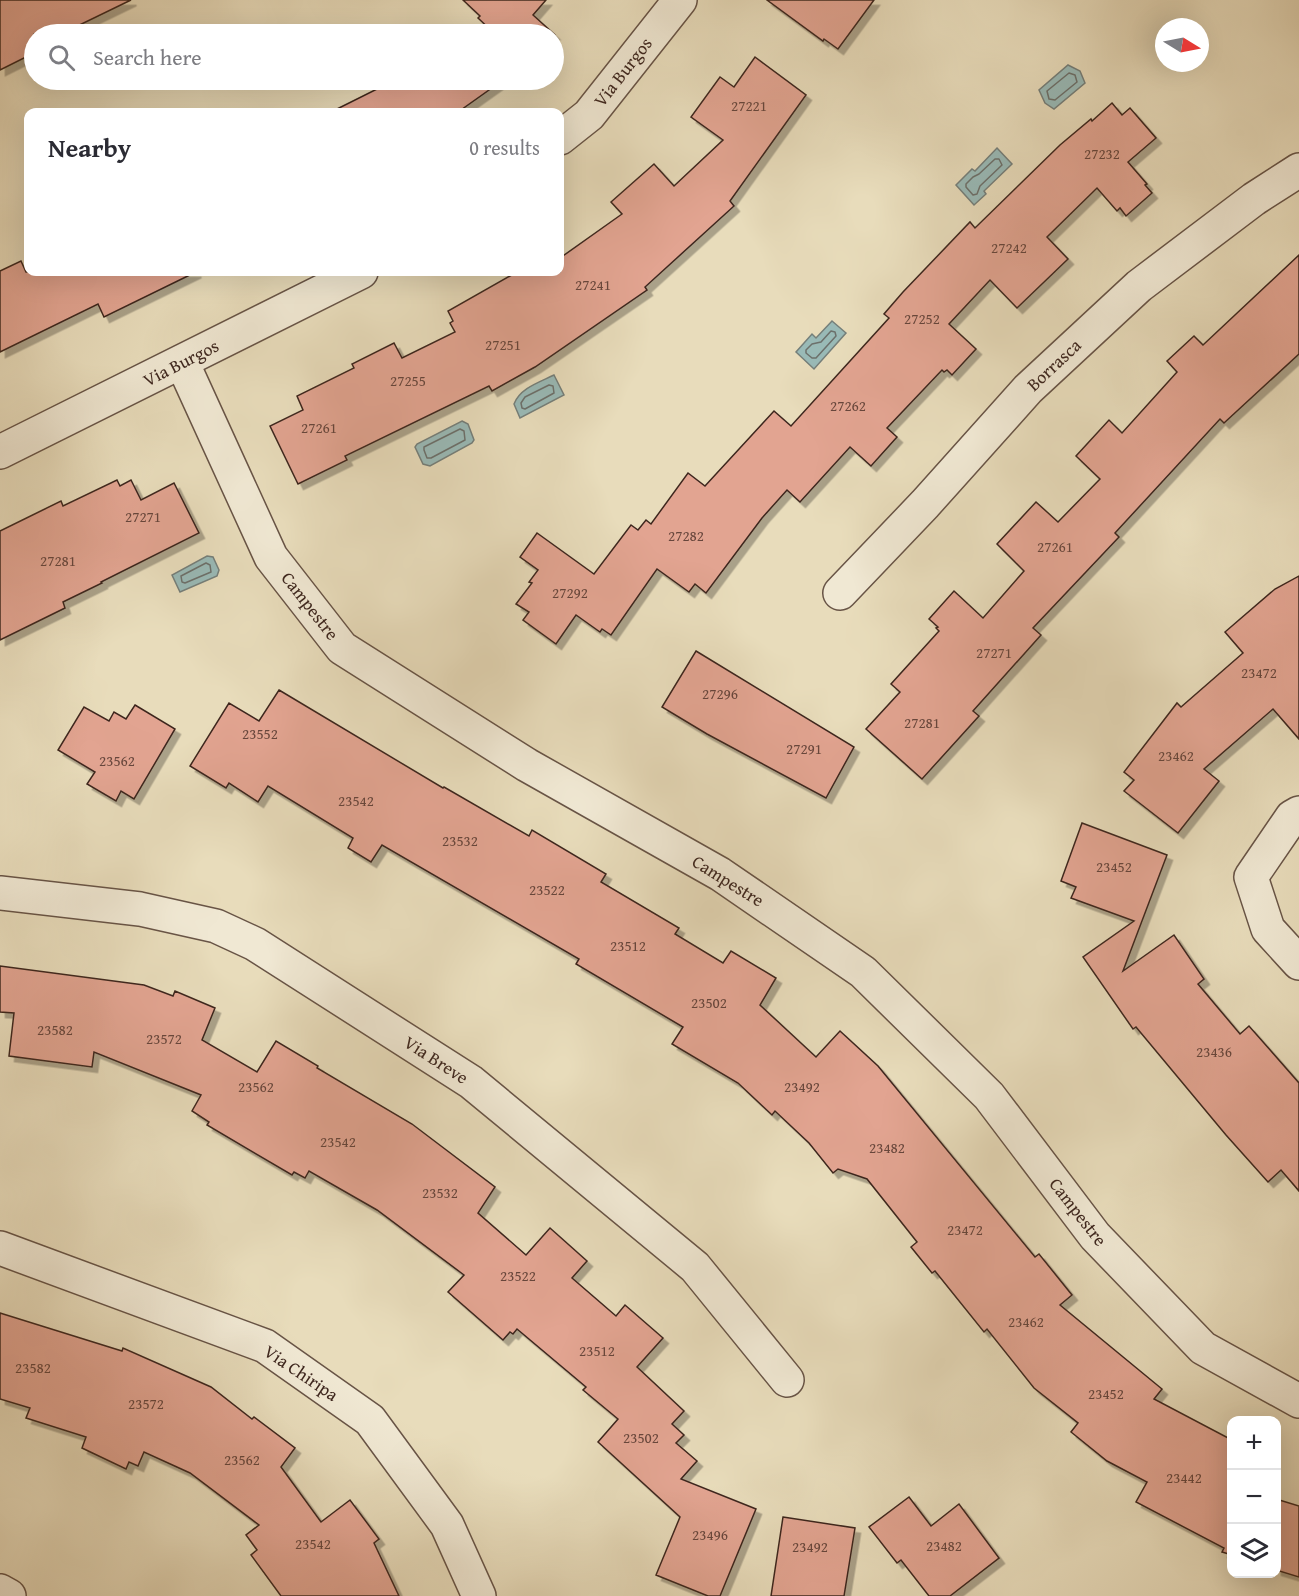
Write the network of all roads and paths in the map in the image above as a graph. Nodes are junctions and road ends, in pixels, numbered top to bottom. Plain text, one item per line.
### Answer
1 (680, 0) edge
2 (564, 135) edge
3 (1299, 170) edge
4 (353, 276) edge
5 (182, 362) junction
6 (0, 452) edge
7 (840, 593) dead end
8 (1299, 813) edge
9 (0, 893) edge
10 (1299, 963) edge
11 (0, 1248) edge
12 (787, 1380) dead end
13 (1299, 1401) edge
14 (0, 1591) edge
15 (9, 1596) edge
16 (479, 1596) edge

1 - 2 street, Via Burgos
3 - 7 street, Borrasca
4 - 5 street, Via Burgos
5 - 6 street, Via Burgos
5 - 13 street, Campestre
8 - 10 street
9 - 12 street, Via Breve
11 - 16 street, Via Chiripa
14 - 15 street

